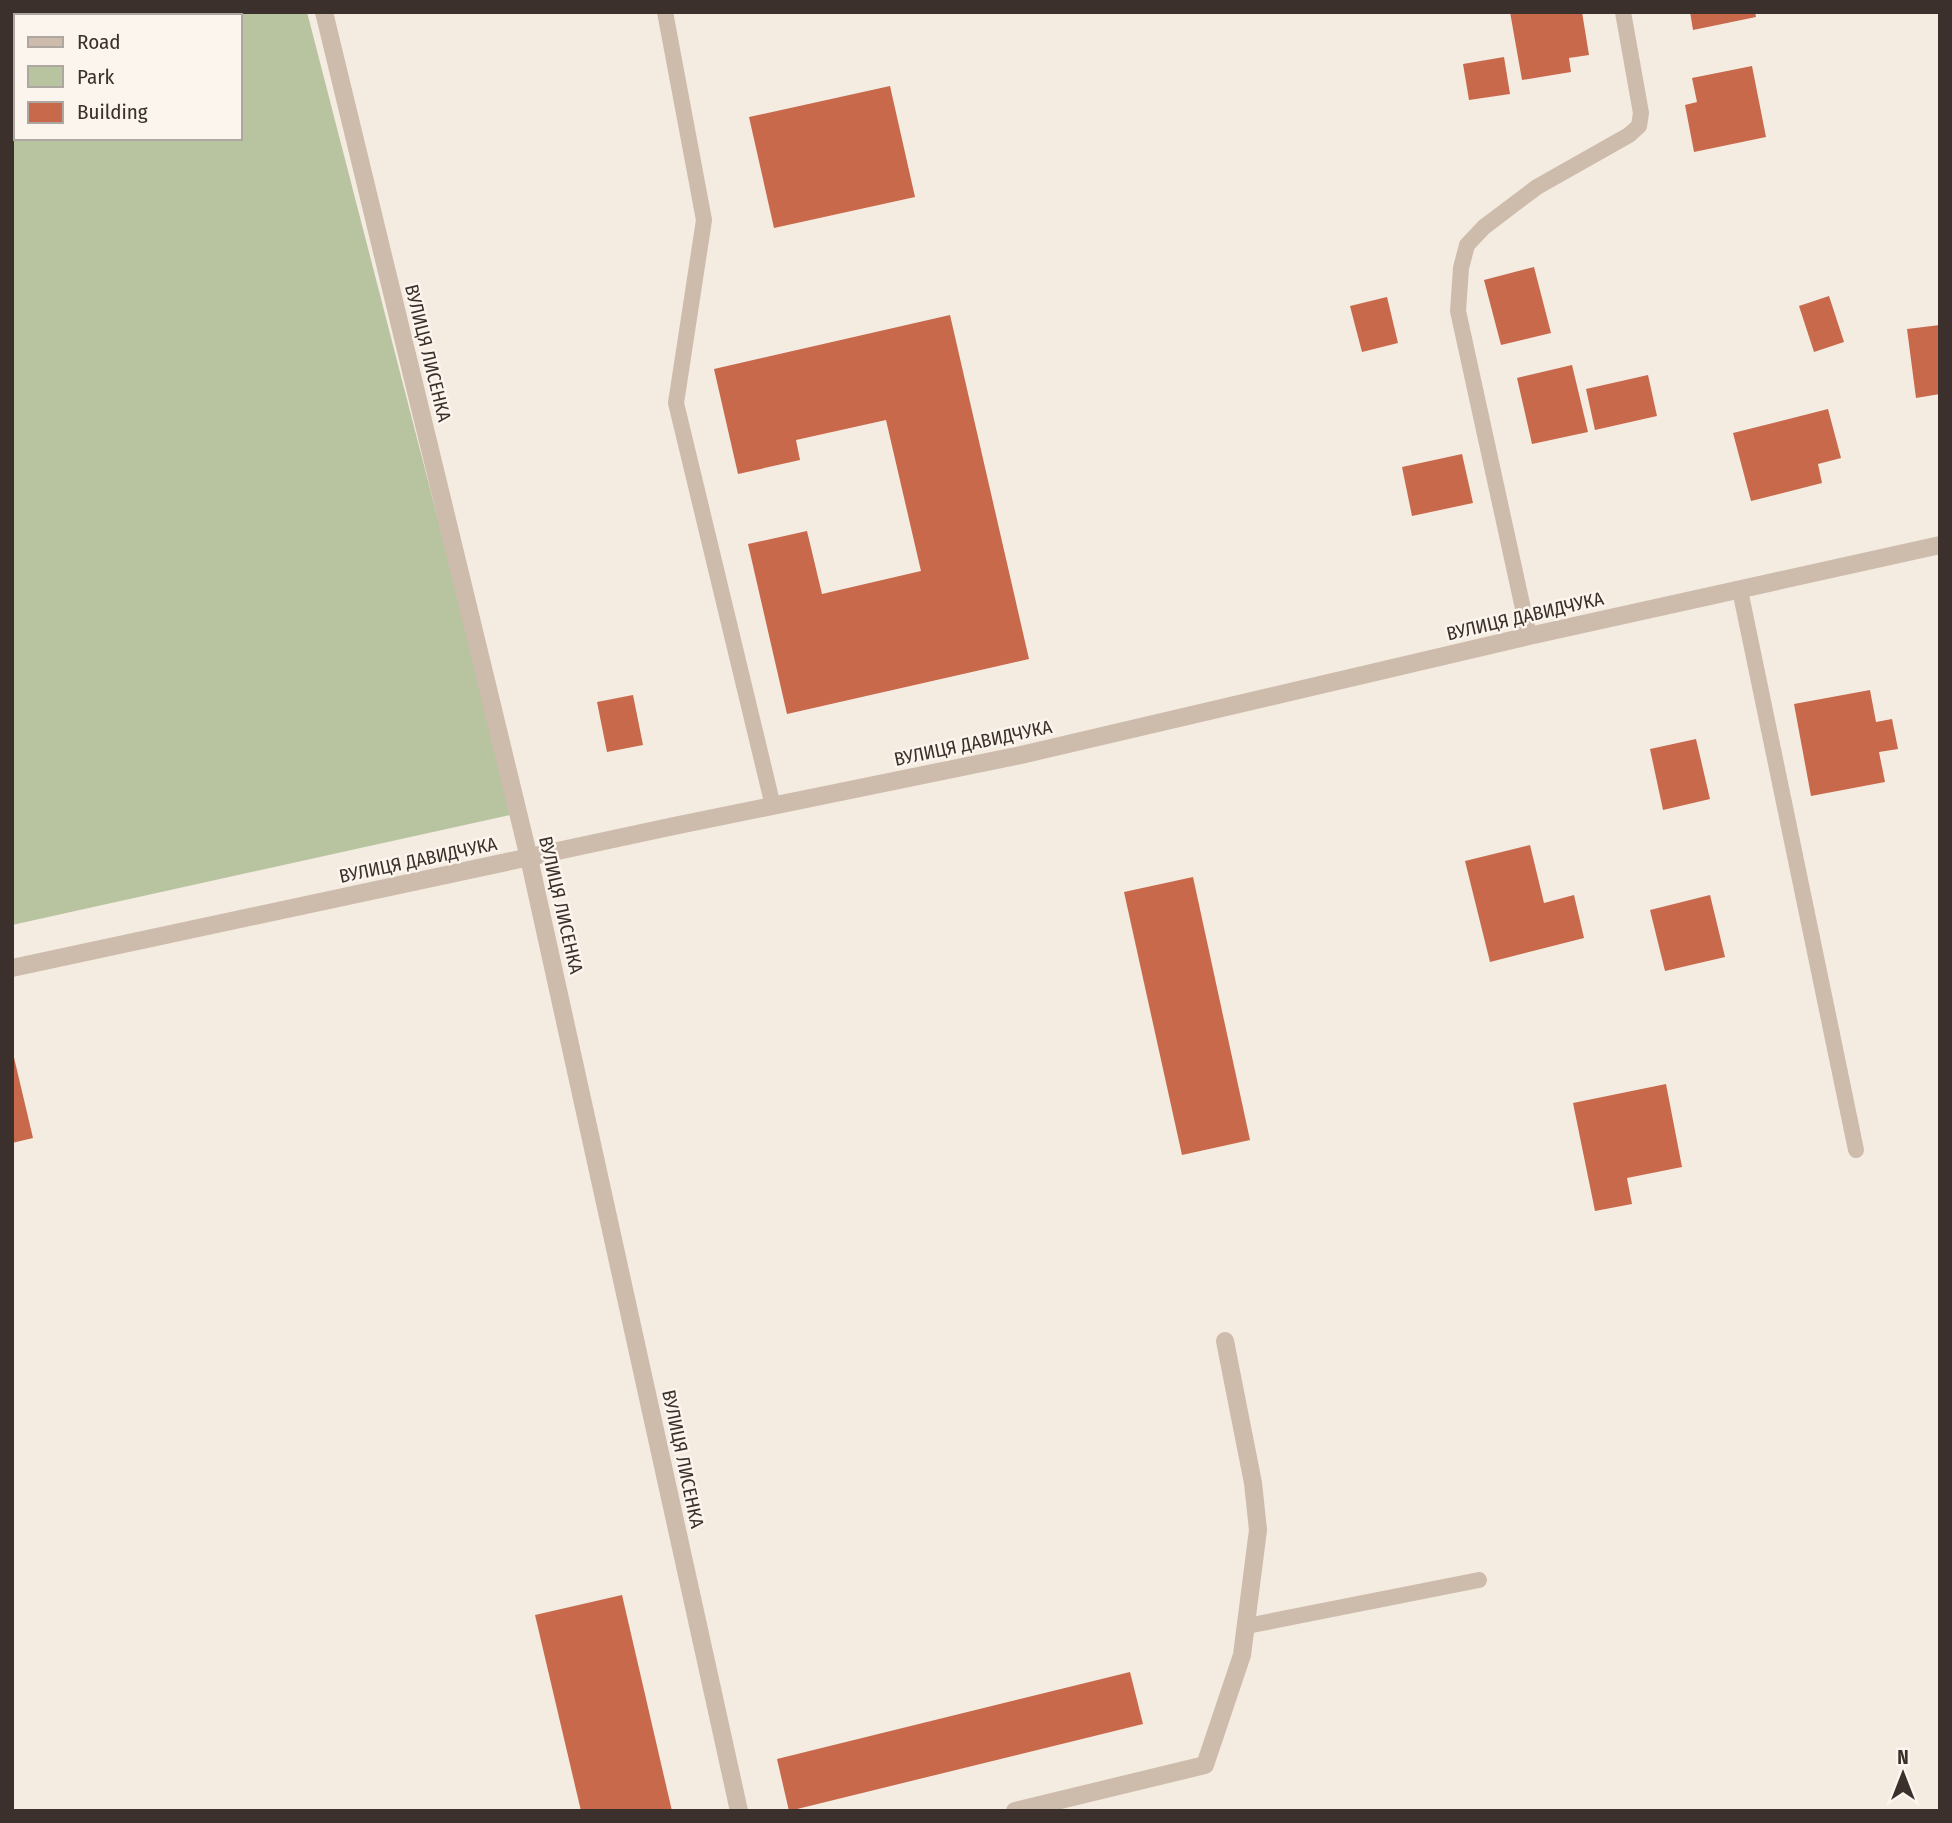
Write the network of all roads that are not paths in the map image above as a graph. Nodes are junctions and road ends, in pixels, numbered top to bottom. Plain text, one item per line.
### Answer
1 (324, 12) edge
2 (666, 12) edge
3 (1623, 12) edge
4 (1940, 545) edge
5 (1740, 590) junction
6 (1529, 636) junction
7 (773, 806) junction
8 (529, 858) junction
9 (12, 968) edge
10 (1857, 1150) dead end
11 (1225, 1341) dead end
12 (1479, 1580) dead end
13 (1247, 1626) junction
14 (739, 1811) edge
15 (1015, 1811) edge

1 - 8 street, ВУЛИЦЯ ЛИСЕНКА
2 - 7 lane
3 - 6 lane
4 - 5 street, ВУЛИЦЯ ДАВИДЧУКА
5 - 6 street, ВУЛИЦЯ ДАВИДЧУКА
5 - 10 lane
6 - 7 street, ВУЛИЦЯ ДАВИДЧУКА
7 - 8 street, ВУЛИЦЯ ДАВИДЧУКА
8 - 9 street, ВУЛИЦЯ ДАВИДЧУКА
8 - 14 street, ВУЛИЦЯ ЛИСЕНКА
11 - 13 street
12 - 13 lane
13 - 15 street

